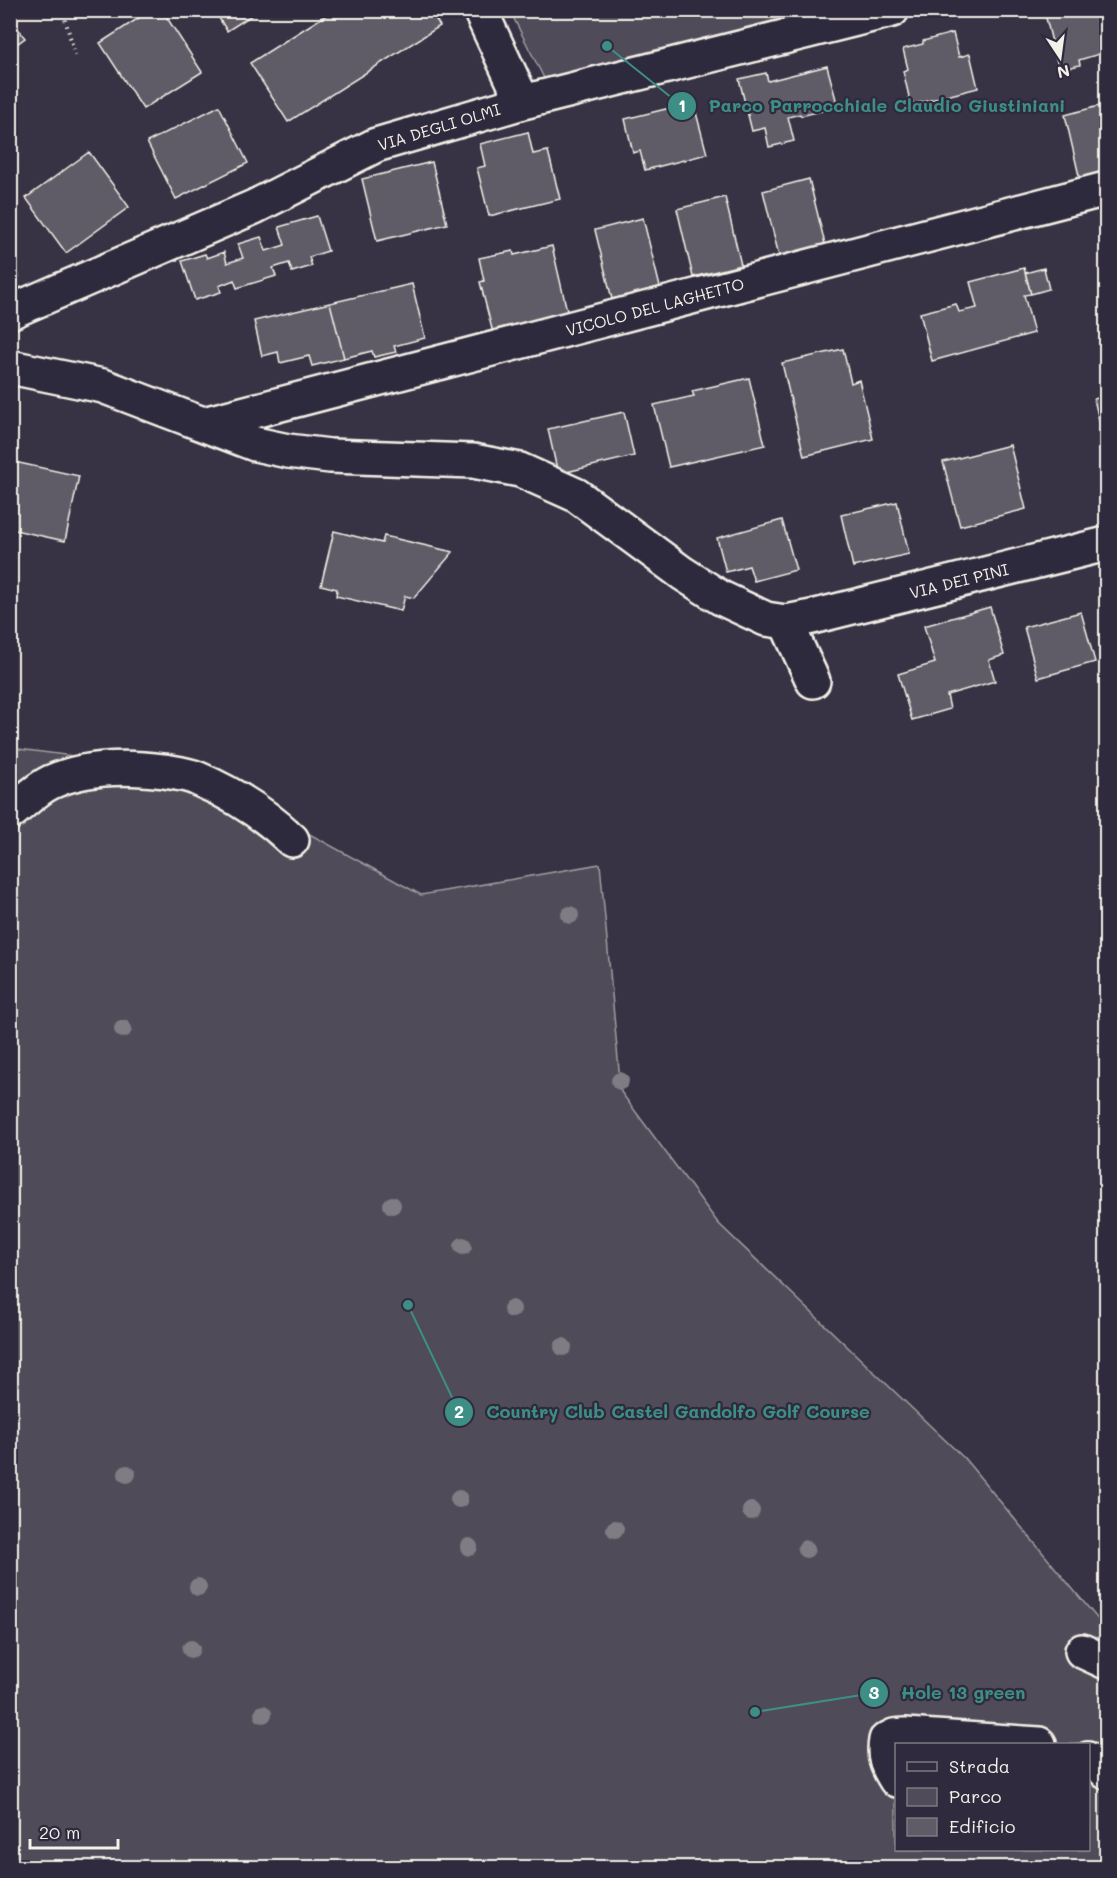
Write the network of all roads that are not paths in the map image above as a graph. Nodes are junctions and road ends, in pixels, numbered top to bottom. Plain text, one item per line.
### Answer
1 (480, 10) edge
2 (892, 10) edge
3 (523, 102) junction
4 (1107, 189) edge
5 (10, 312) edge
6 (10, 367) edge
7 (204, 424) junction
8 (1107, 544) edge
9 (788, 619) junction
10 (813, 681) dead end
11 (10, 813) edge
12 (292, 840) dead end
13 (1024, 1743) edge
14 (1090, 1760) edge
15 (1107, 1772) edge
16 (895, 1778) edge

1 - 3 street
2 - 3 street, VIA DEGLI OLMI
3 - 5 street, VIA DEGLI OLMI
4 - 7 street, VICOLO DEL LAGHETTO
6 - 7 street
7 - 9 street
8 - 9 street, VIA DEI PINI
9 - 10 street
11 - 12 street
13 - 16 street
14 - 15 street

